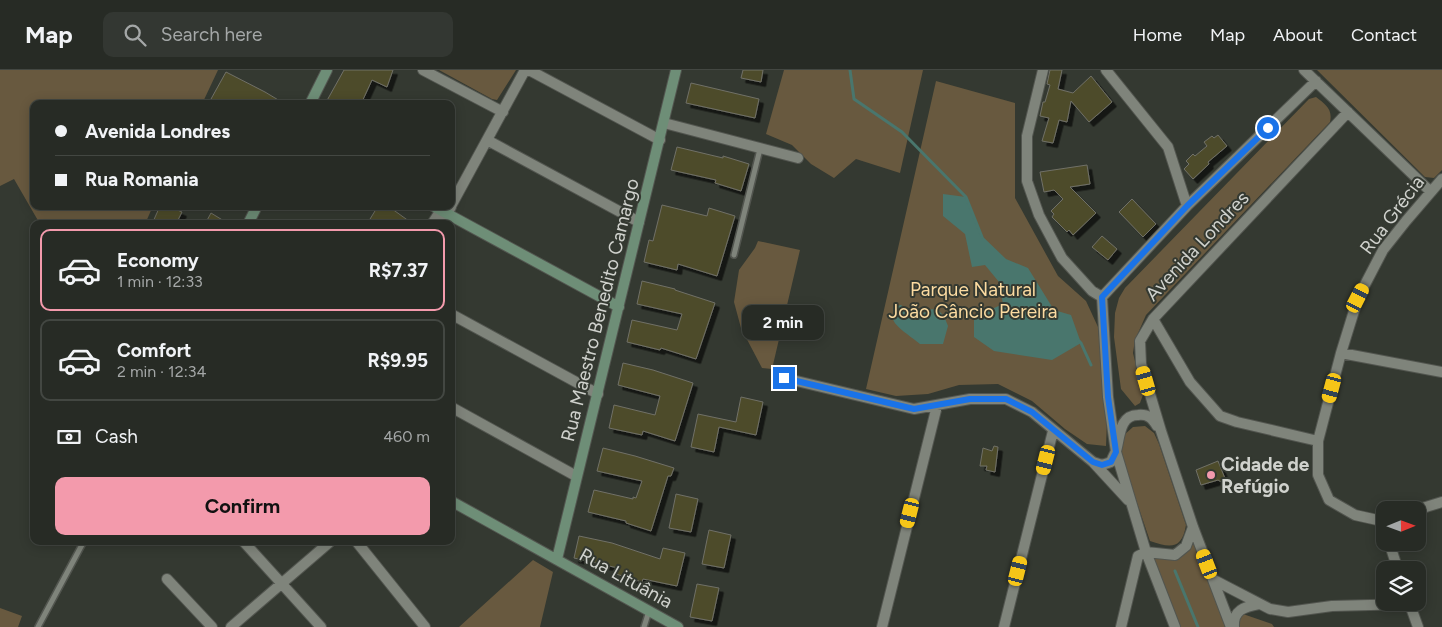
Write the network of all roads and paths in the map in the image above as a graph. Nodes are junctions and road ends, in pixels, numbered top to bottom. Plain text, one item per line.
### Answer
1 (327, 70) edge
2 (423, 70) edge
3 (526, 70) edge
4 (529, 70) edge
5 (676, 70) edge
6 (1043, 70) edge
7 (1106, 70) edge
8 (1304, 70) edge
9 (1316, 81) junction
10 (312, 100) edge
11 (502, 112) junction
12 (1348, 112) junction
13 (664, 123) junction
14 (488, 140) junction
15 (660, 140) junction
16 (760, 149) junction
17 (798, 158) dead end
18 (1442, 179) edge
19 (1431, 192) junction
20 (455, 193) edge
21 (1187, 206) junction
22 (444, 210) edge
23 (454, 210) edge
24 (435, 220) edge
25 (640, 222) junction
26 (734, 255) dead end
27 (1102, 297) junction
28 (619, 307) junction
29 (455, 316) edge
30 (1152, 319) junction
31 (1341, 353) junction
32 (1442, 372) edge
33 (784, 378) dead end
34 (598, 394) junction
35 (937, 406) junction
36 (455, 409) edge
37 (1053, 431) junction
38 (1161, 431) junction
39 (1318, 441) junction
40 (1116, 452) junction
41 (1093, 462) junction
42 (576, 476) junction
43 (1442, 502) edge
44 (455, 503) edge
45 (1131, 503) junction
46 (1426, 507) edge
47 (1376, 522) edge
48 (1193, 527) junction
49 (82, 545) edge
50 (247, 545) edge
51 (326, 545) edge
52 (359, 545) edge
53 (1146, 552) junction
54 (557, 559) junction
55 (167, 579) dead end
56 (1214, 580) junction
57 (282, 584) junction
58 (1259, 604) junction
59 (1376, 604) edge
60 (649, 610) junction
61 (1412, 611) edge
62 (38, 627) edge
63 (212, 627) edge
64 (231, 627) edge
65 (321, 627) edge
66 (425, 627) edge
67 (644, 627) edge
68 (678, 627) edge
69 (882, 627) edge
70 (1004, 627) edge
71 (1121, 627) edge
72 (1175, 627) edge
73 (1232, 627) edge
74 (1418, 627) edge

1 - 10 street
2 - 11 street
3 - 11 street
4 - 15 street
5 - 13 street, Rua Maestro Benedito Camargo
6 - 27 street
7 - 21 street
8 - 9 street
9 - 12 street
9 - 21 street, Avenida Londres
11 - 14 street
12 - 19 street
12 - 30 street, Avenida Londres
13 - 15 street, Rua Maestro Benedito Camargo
13 - 16 street
14 - 20 street
14 - 25 street
15 - 25 street, Rua Maestro Benedito Camargo
16 - 17 street
16 - 26 lane
18 - 19 street, Rua Grécia
19 - 31 street, Rua Grécia
21 - 27 street, Avenida Londres
22 - 24 street
23 - 28 street
25 - 28 street, Rua Maestro Benedito Camargo
27 - 40 street, Avenida Londres
28 - 34 street, Rua Maestro Benedito Camargo
29 - 34 street
30 - 38 street, Avenida Londres
30 - 39 street
31 - 32 street
31 - 39 street, Rua Grécia
33 - 35 street
34 - 42 street, Rua Maestro Benedito Camargo
35 - 37 street
35 - 69 street
36 - 42 street
37 - 41 street
37 - 70 street
38 - 40 street, Avenida Londres
38 - 48 street, Avenida Londres
39 - 47 street, Rua Grécia
40 - 41 street
40 - 45 street, Avenida Londres
41 - 45 street
42 - 54 street, Rua Maestro Benedito Camargo
43 - 46 street
44 - 54 street, Rua Lituânia
45 - 53 street, Avenida Londres
48 - 53 street
48 - 56 street, Avenida Londres
49 - 62 lane
50 - 57 street
51 - 57 street
52 - 66 street
53 - 71 street
53 - 72 street, Avenida Londres
54 - 60 street, Rua Lituânia
55 - 63 street
56 - 58 street
56 - 73 street, Avenida Londres
57 - 64 street
57 - 65 street
58 - 59 street
58 - 73 street
60 - 67 lane
60 - 68 street, Rua Lituânia
61 - 74 street

